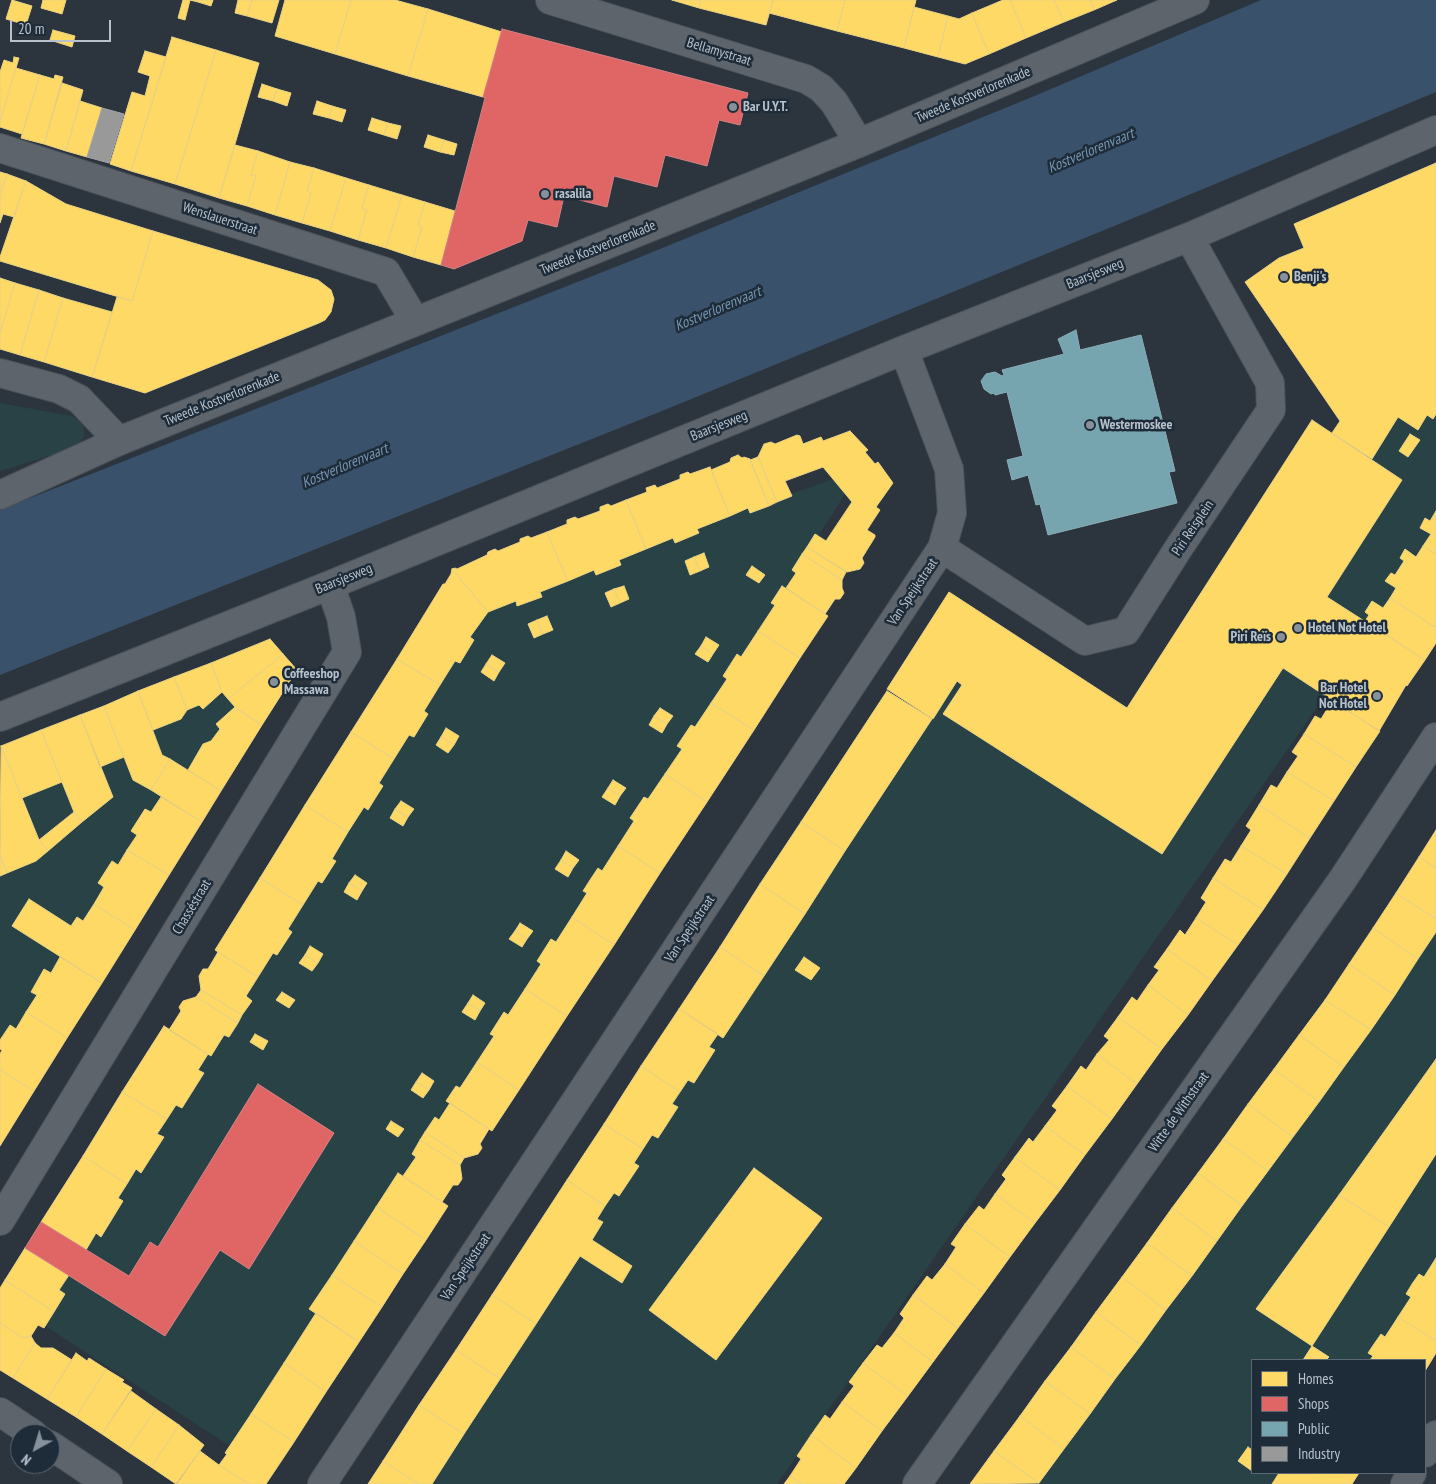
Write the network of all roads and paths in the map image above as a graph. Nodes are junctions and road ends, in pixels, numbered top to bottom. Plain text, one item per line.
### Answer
1 (554, 0) edge
2 (1195, 0) edge
3 (1436, 130) edge
4 (859, 143) junction
5 (0, 148) edge
6 (1190, 237) junction
7 (415, 321) junction
8 (904, 350) junction
9 (0, 373) edge
10 (120, 440) junction
11 (0, 496) edge
12 (942, 548) junction
13 (330, 585) junction
14 (0, 716) edge
15 (1436, 737) edge
16 (0, 1221) edge
17 (0, 1412) edge
18 (18, 1424) edge
19 (1436, 1435) edge
20 (1426, 1451) edge
21 (60, 1452) edge
22 (108, 1484) edge
23 (322, 1484) edge
24 (917, 1484) edge

1 - 4 street, Bellamystraat
2 - 4 street, Tweede Kostverlorenkade
3 - 6 street, Baarsjesweg
4 - 7 street, Tweede Kostverlorenkade
5 - 7 street, Wenslauerstraat
6 - 8 street, Baarsjesweg
6 - 12 street, Piri Reisplein
7 - 10 street, Tweede Kostverlorenkade
8 - 12 street, Van Speijkstraat
8 - 13 street, Baarsjesweg
9 - 10 street
10 - 11 street, Tweede Kostverlorenkade
12 - 23 street, Van Speijkstraat
13 - 14 street, Baarsjesweg
13 - 16 street, Chasséstraat
15 - 24 street, Witte de Withstraat
17 - 18 street
19 - 20 street
21 - 22 street

